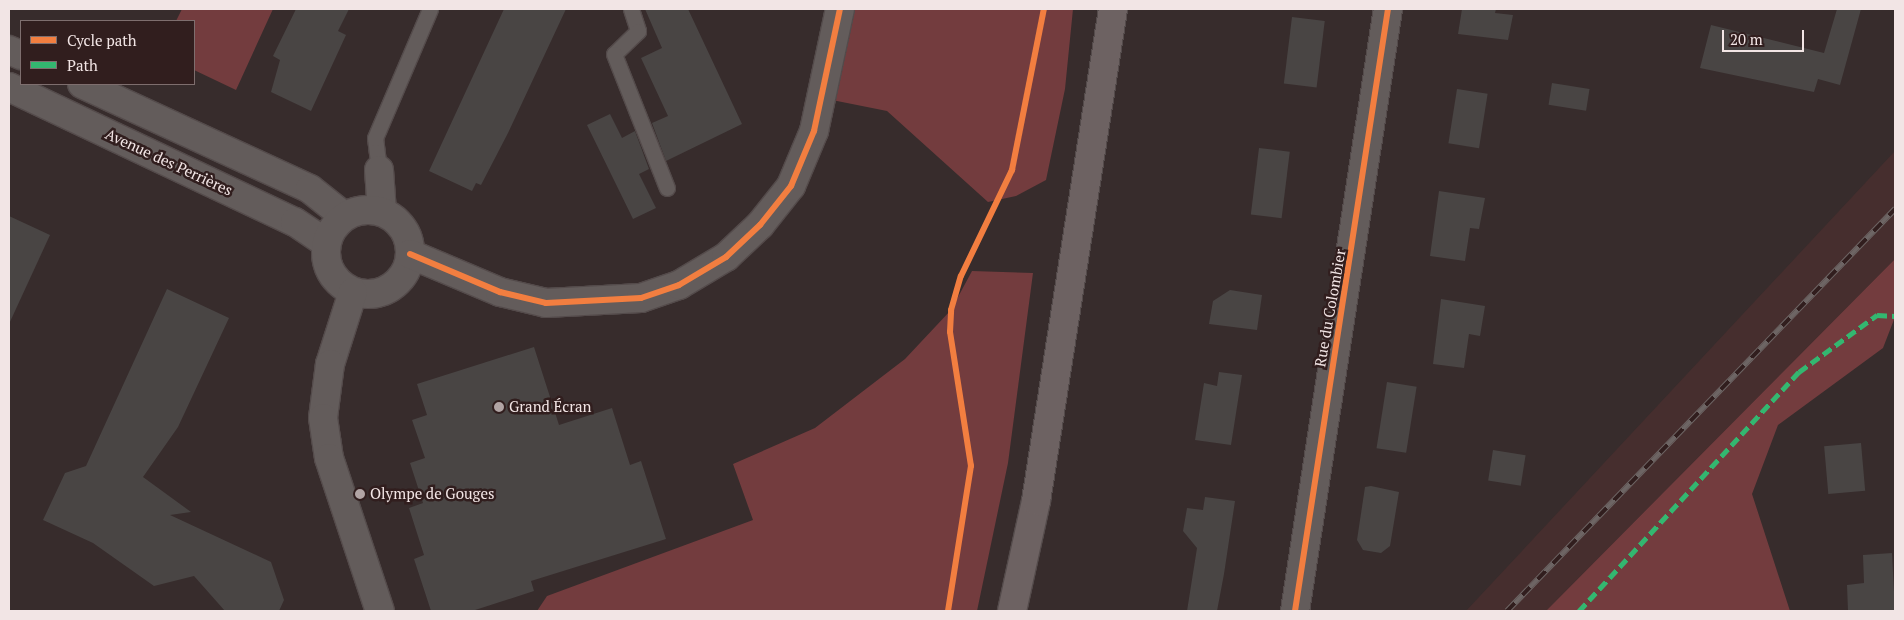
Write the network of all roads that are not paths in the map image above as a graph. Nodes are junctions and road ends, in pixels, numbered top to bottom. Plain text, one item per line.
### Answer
1 (430, 9) edge
2 (631, 9) edge
3 (840, 9) edge
4 (1113, 9) edge
5 (1388, 9) edge
6 (84, 85) edge
7 (9, 87) edge
8 (380, 170) joint
9 (667, 188) dead end
10 (382, 212) junction
11 (344, 216) junction
12 (326, 243) junction
13 (410, 254) junction
14 (353, 292) junction
15 (1036, 501) junction
16 (380, 611) edge
17 (1012, 611) edge
18 (1027, 611) edge
19 (1295, 611) edge

1 - 8 lane
2 - 9 lane
3 - 13 street
4 - 15 main road
5 - 19 street, Rue du Colombier
6 - 11 street
7 - 12 street, Avenue des Perrières
8 - 10 street
10 - 11 street
10 - 13 street
11 - 12 street
12 - 14 street
13 - 14 street
14 - 16 street
15 - 17 main road
15 - 18 main road

